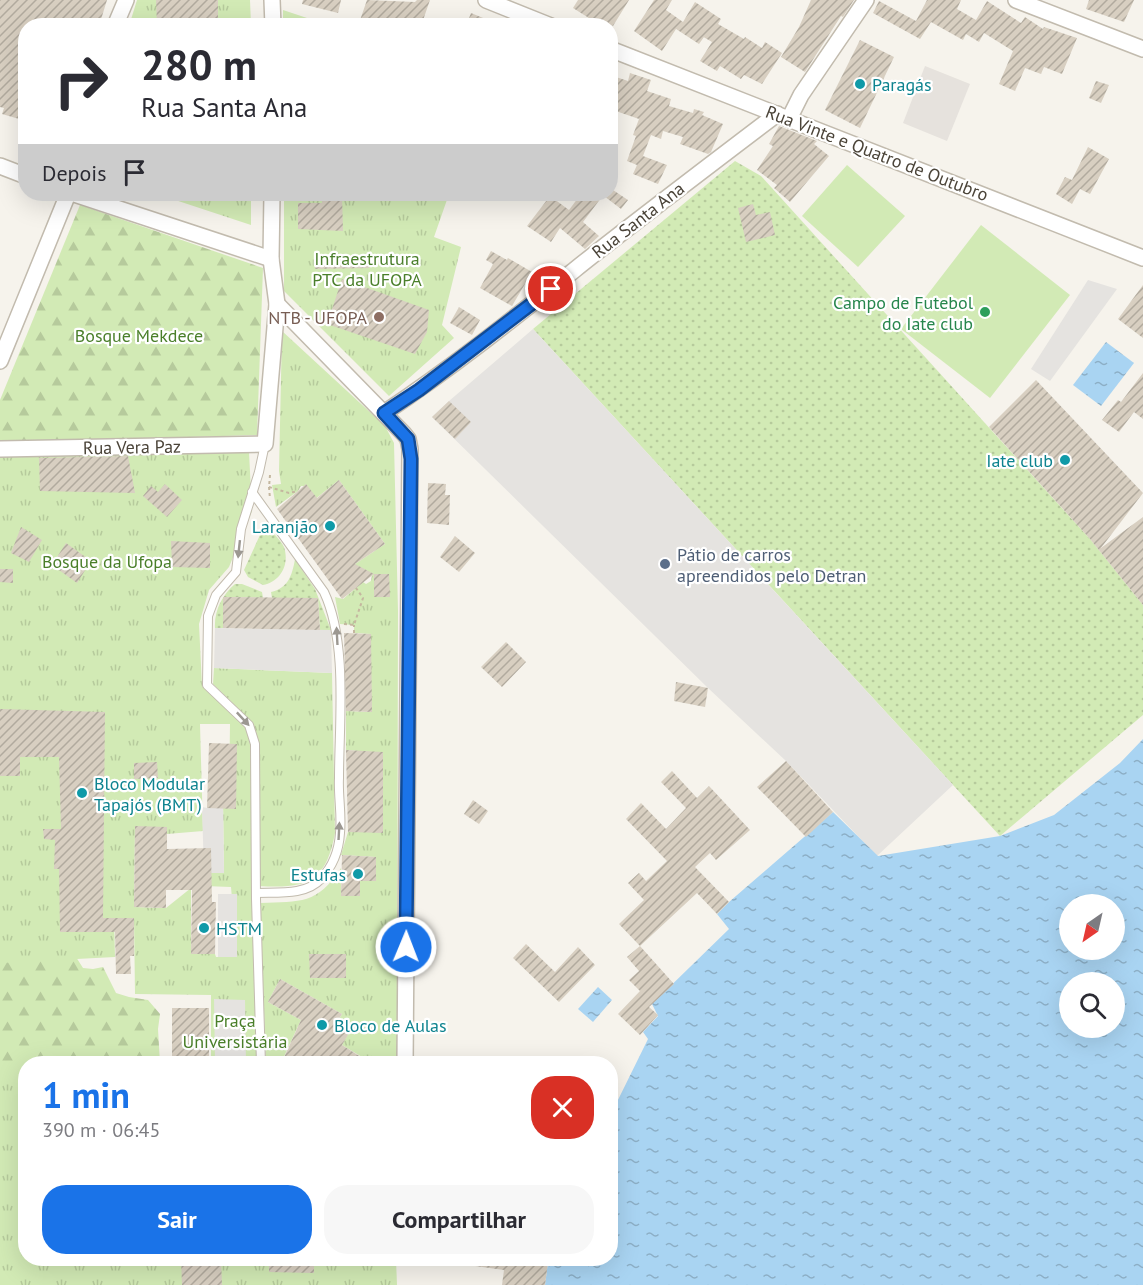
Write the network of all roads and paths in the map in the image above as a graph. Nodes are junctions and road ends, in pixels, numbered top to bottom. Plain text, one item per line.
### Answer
1 (126, 0) edge
2 (272, 0) edge
3 (486, 0) edge
4 (867, 0) edge
5 (1016, 0) edge
6 (118, 18) edge
7 (273, 18) edge
8 (531, 18) edge
9 (1143, 50) edge
10 (618, 52) edge
11 (783, 117) junction
12 (0, 166) edge
13 (18, 173) edge
14 (65, 201) edge
15 (95, 201) edge
16 (273, 201) edge
17 (1143, 258) edge
18 (271, 259) junction
19 (277, 304) junction
20 (0, 361) edge
21 (384, 413) junction
22 (265, 444) junction
23 (0, 449) edge
24 (270, 472) dead end
25 (297, 490) dead end
26 (252, 492) junction
27 (354, 625) dead end
28 (354, 633) dead end
29 (256, 893) junction
30 (261, 1056) edge
31 (405, 1056) edge

1 - 6 street
2 - 7 street
3 - 8 street
4 - 11 street
5 - 9 street
10 - 11 street, Rua Vinte e Quatro de Outubro
11 - 17 street, Rua Vinte e Quatro de Outubro
11 - 21 street, Rua Santa Ana
12 - 13 street
14 - 20 street
15 - 18 street
16 - 18 street
18 - 19 street
19 - 21 street
19 - 22 street
21 - 31 street
22 - 23 street, Rua Vera Paz
22 - 26 lane
24 - 25 path
26 -> 29 lane
29 -> 26 lane
27 - 28 path
29 - 30 lane

